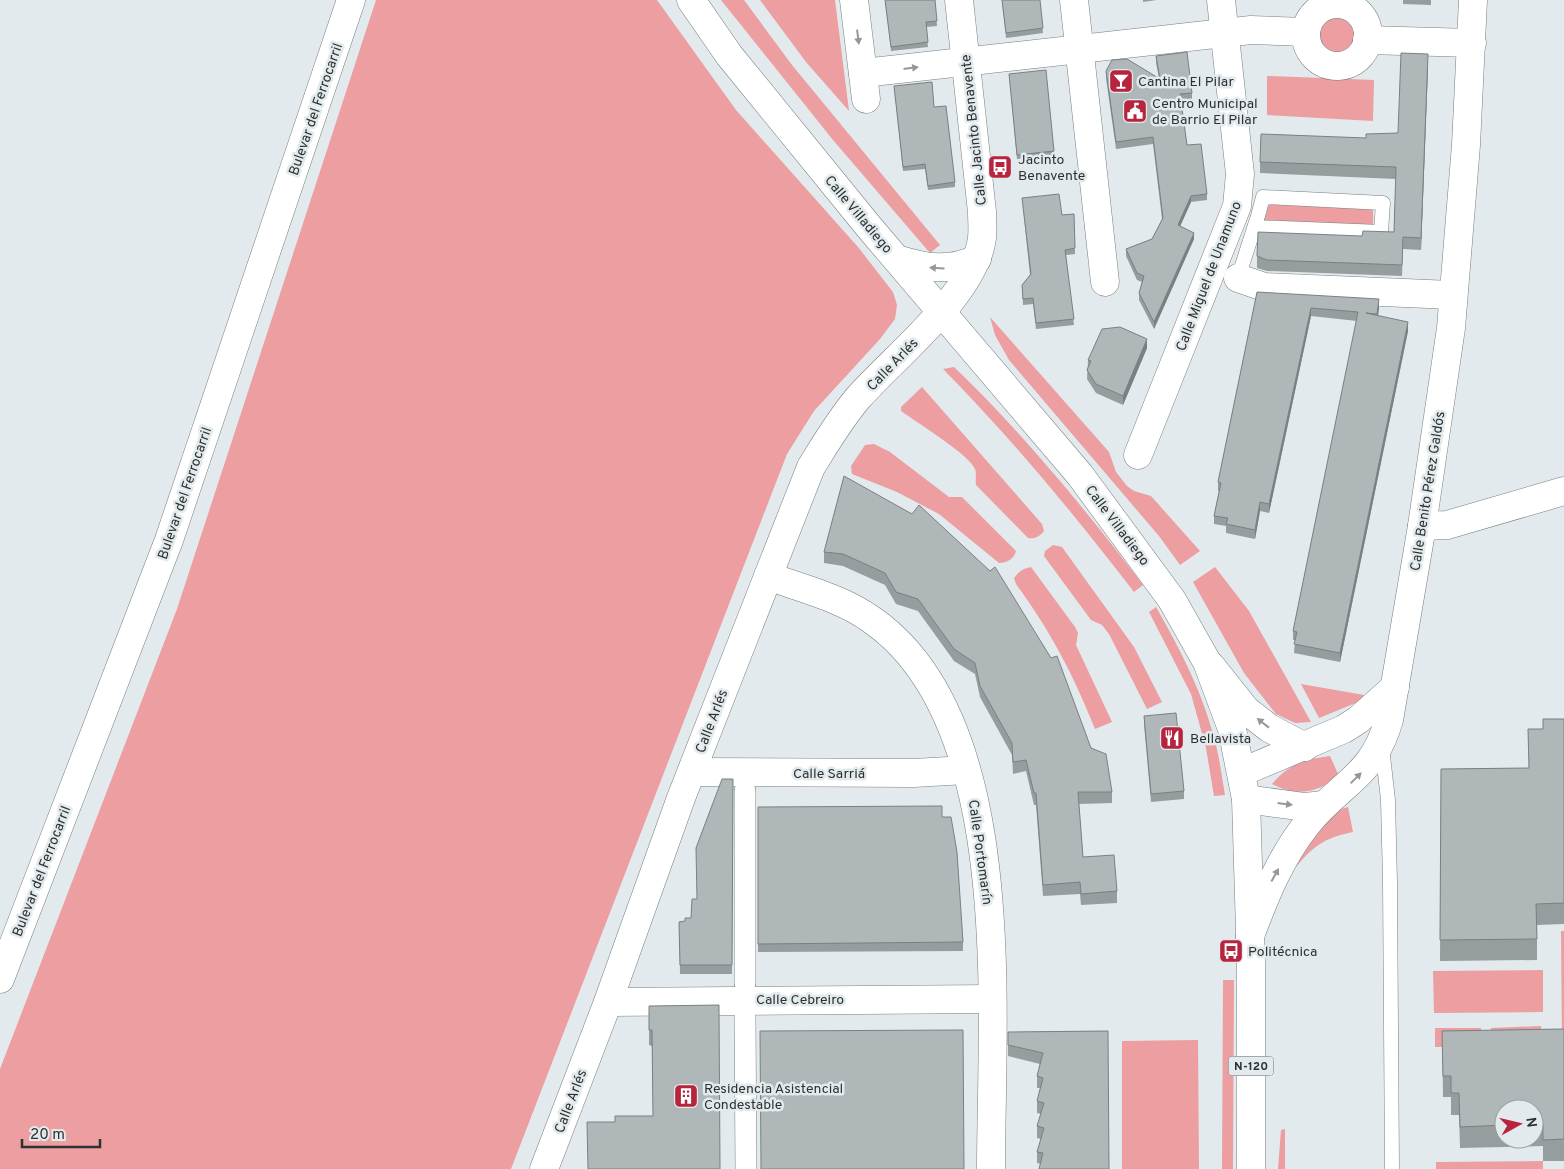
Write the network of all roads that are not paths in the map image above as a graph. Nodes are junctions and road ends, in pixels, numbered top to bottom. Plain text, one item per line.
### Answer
1 (351, 0) edge
2 (691, 0) edge
3 (854, 0) edge
4 (959, 0) edge
5 (1074, 0) edge
6 (1221, 0) edge
7 (1473, 0) edge
8 (1226, 32) junction
9 (1306, 32) junction
10 (1367, 40) junction
11 (1472, 43) junction
12 (1080, 49) junction
13 (965, 62) junction
14 (1250, 216) junction
15 (896, 259) junction
16 (976, 259) junction
17 (1238, 278) joint
18 (1105, 282) dead end
19 (1452, 295) junction
20 (941, 310) junction
21 (1138, 455) dead end
22 (1564, 491) edge
23 (1422, 526) junction
24 (768, 576) junction
25 (1208, 662) junction
26 (1394, 688) junction
27 (1358, 720) junction
28 (1382, 744) junction
29 (1305, 747) junction
30 (966, 770) junction
31 (692, 772) junction
32 (1242, 772) junction
33 (745, 791) dead end
34 (1246, 799) junction
35 (1324, 805) junction
36 (1250, 936) junction
37 (0, 979) edge
38 (745, 983) dead end
39 (992, 998) junction
40 (608, 1002) junction
41 (745, 1016) dead end
42 (544, 1169) edge
43 (746, 1169) edge
44 (991, 1169) edge
45 (1251, 1169) edge
46 (1392, 1169) edge

1 - 37 main road, Bulevar del Ferrocarril
2 - 15 main road, Calle Villadiego
3 -> 13 main road
4 - 13 main road, Calle Jacinto Benavente
5 - 12 main road
6 - 8 main road, Calle Miguel de Unamuno
7 - 11 main road, Calle Benito Pérez Galdós
8 - 9 main road
8 - 12 main road
8 - 14 main road, Calle Miguel de Unamuno
9 - 10 main road
9 - 10 main road
10 - 11 main road
11 - 19 main road, Calle Benito Pérez Galdós
12 - 13 main road
12 - 18 main road
13 - 16 main road, Calle Jacinto Benavente
14 - 14 lane, Calle Miguel de Unamuno
14 - 17 lane
14 - 21 main road, Calle Miguel de Unamuno
16 -> 15 main road
15 - 20 main road, Calle Villadiego
16 - 20 main road, Calle Jacinto Benavente
17 - 19 main road
19 - 23 main road, Calle Benito Pérez Galdós
20 - 24 main road, Calle Arlés
20 - 25 main road, Calle Villadiego
22 - 23 main road
23 - 26 main road, Calle Benito Pérez Galdós
24 - 30 main road, Calle Portomarín
24 - 31 main road, Calle Arlés
29 -> 25 main road
25 - 32 main road, Calle Villadiego
26 - 27 main road
26 - 28 main road, Calle Benito Pérez Galdós
27 - 28 main road
27 - 29 main road
35 -> 28 main road, Calle Benito Pérez Galdós
28 - 46 lane
29 - 32 main road
30 - 31 main road, Calle Sarriá
30 - 39 main road, Calle Portomarín
31 - 40 main road, Calle Arlés
32 - 34 main road, Calle Villadiego
33 - 38 street
34 -> 35 main road
34 - 36 main road, Calle Villadiego
36 -> 35 main road, Calle Benito Pérez Galdós
36 - 45 main road, Calle Villadiego / N-120
39 - 40 main road, Calle Cebreiro
39 - 44 main road, Calle Portomarín
40 - 42 main road, Calle Arlés
41 - 43 street

